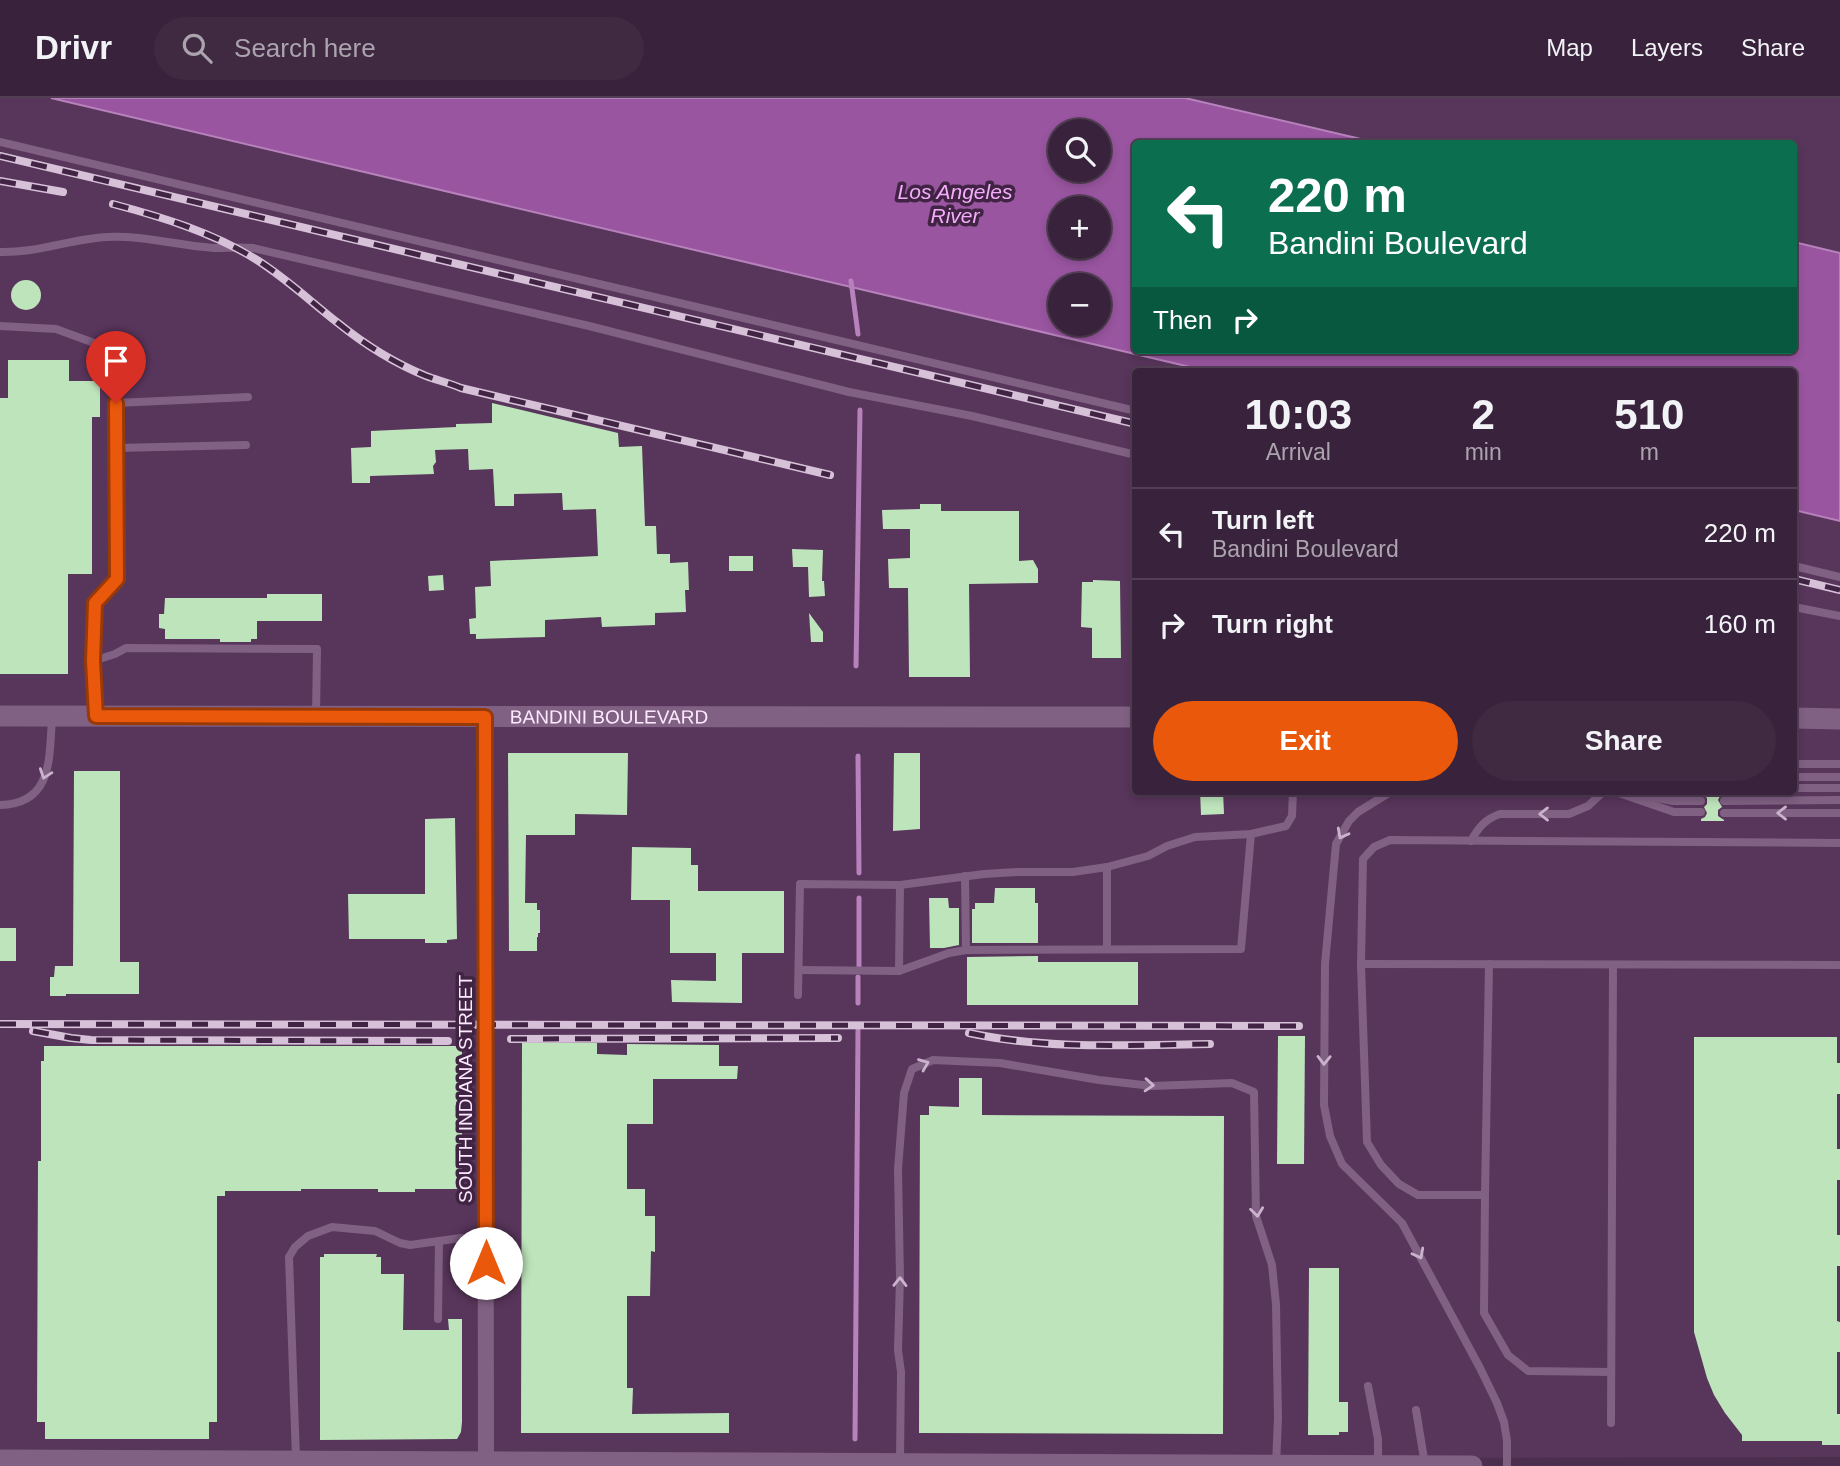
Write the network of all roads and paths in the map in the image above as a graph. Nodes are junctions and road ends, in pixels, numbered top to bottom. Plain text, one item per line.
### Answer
1 (0, 142) edge
2 (0, 252) edge
3 (0, 326) edge
4 (248, 397) dead end
5 (116, 403) junction
6 (1132, 410) edge
7 (246, 445) dead end
8 (116, 448) junction
9 (1132, 454) edge
10 (1797, 567) edge
11 (1840, 577) edge
12 (1797, 608) edge
13 (1840, 616) edge
14 (93, 661) junction
15 (0, 716) edge
16 (52, 716) junction
17 (96, 716) junction
18 (316, 716) junction
19 (485, 717) junction
20 (1132, 717) edge
21 (1797, 719) edge
22 (1840, 719) edge
23 (1797, 764) edge
24 (1840, 764) edge
25 (1840, 776) edge
26 (1797, 777) edge
27 (1797, 788) edge
28 (1840, 788) edge
29 (1293, 795) edge
30 (1386, 795) edge
31 (1600, 795) edge
32 (1625, 795) edge
33 (1641, 795) edge
34 (1701, 800) dead end
35 (1840, 800) edge
36 (1724, 801) dead end
37 (0, 805) edge
38 (1701, 812) dead end
39 (1724, 813) dead end
40 (1840, 813) edge
41 (1251, 834) junction
42 (1471, 841) junction
43 (1840, 844) edge
44 (1107, 867) junction
45 (965, 876) junction
46 (900, 885) junction
47 (966, 950) junction
48 (1107, 950) junction
49 (1360, 964) junction
50 (1489, 964) junction
51 (1614, 965) junction
52 (1840, 965) edge
53 (799, 970) junction
54 (900, 971) junction
55 (798, 995) dead end
56 (1485, 1195) junction
57 (486, 1238) junction
58 (439, 1241) junction
59 (438, 1319) dead end
60 (1611, 1372) junction
61 (1368, 1386) dead end
62 (1416, 1410) dead end
63 (1611, 1423) dead end
64 (0, 1461) edge
65 (296, 1461) junction
66 (486, 1462) junction
67 (900, 1464) junction
68 (1276, 1465) edge
69 (1425, 1465) edge
70 (1378, 1466) edge
71 (1472, 1466) edge
72 (1507, 1466) edge

1 - 6 lane
2 - 9 lane
3 - 5 lane
4 - 5 lane
5 - 8 lane
7 - 8 lane
8 - 14 lane
10 - 11 lane
12 - 13 lane
14 - 17 lane
14 - 18 lane
15 - 16 street, BANDINI BOULEVARD
16 - 17 street, BANDINI BOULEVARD
16 -> 37 lane
17 - 18 street, BANDINI BOULEVARD
18 - 19 street, BANDINI BOULEVARD
19 - 20 street, BANDINI BOULEVARD
19 - 57 street, SOUTH INDIANA STREET
21 - 22 street
23 - 24 lane
25 - 26 lane
27 - 28 lane
29 - 41 lane
30 -> 72 lane
31 -> 42 lane
32 - 38 lane
33 - 34 lane
35 - 36 lane
40 -> 39 lane
41 - 44 lane
41 - 48 lane
42 - 43 lane
42 - 49 lane
44 - 45 lane
44 - 48 lane
45 - 46 lane
45 - 47 lane
46 - 53 lane
46 - 54 lane
47 - 48 lane
47 - 54 lane
49 - 50 lane
49 - 56 lane
50 - 51 lane
50 - 56 lane
51 - 52 lane
51 - 60 lane
53 - 54 lane
53 - 55 lane
56 - 60 lane
57 - 58 lane
57 - 66 street, SOUTH INDIANA STREET
58 - 59 lane
58 - 65 lane
60 - 63 lane
61 - 70 lane
62 - 69 lane
64 - 65 street
65 - 66 street
66 - 67 street
67 - 68 street
67 -> 68 lane
68 - 70 street
69 - 70 street
69 - 71 street

